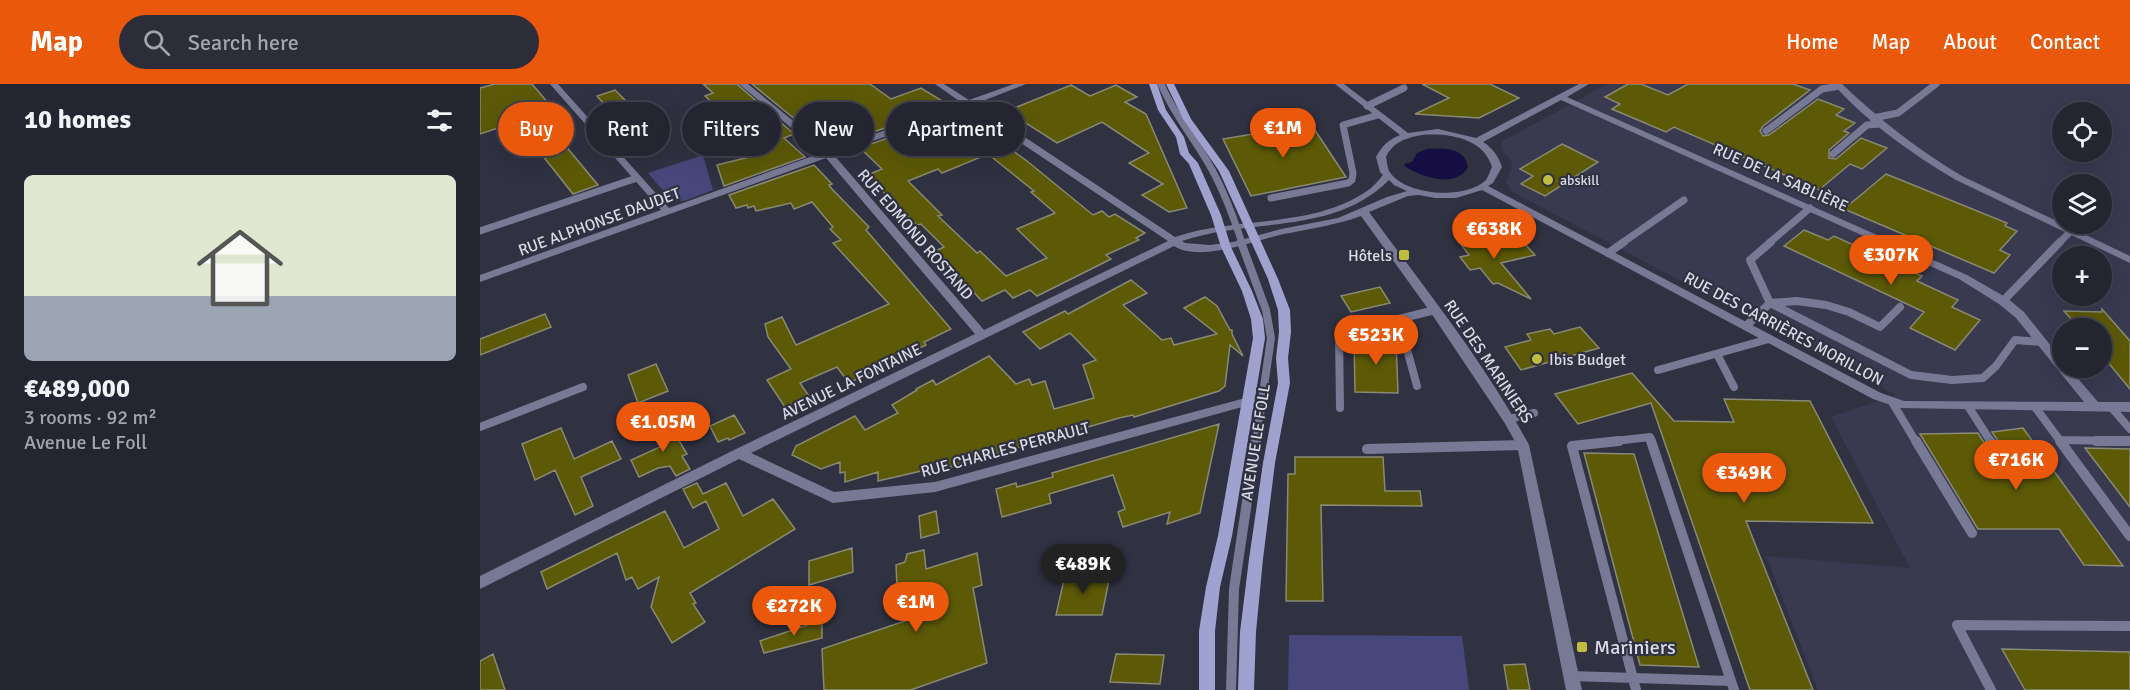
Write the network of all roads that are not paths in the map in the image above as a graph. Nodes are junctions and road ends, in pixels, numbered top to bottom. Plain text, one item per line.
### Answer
1 (554, 84) edge
2 (743, 84) edge
3 (939, 84) edge
4 (1022, 84) edge
5 (1153, 84) edge
6 (1161, 84) edge
7 (1170, 84) edge
8 (1339, 84) edge
9 (1585, 84) edge
10 (1936, 84) edge
11 (1838, 85) edge
12 (1404, 88) dead end
13 (1561, 97) junction
14 (965, 102) edge
15 (973, 102) edge
16 (1367, 106) junction
17 (1378, 115) junction
18 (1877, 121) junction
19 (793, 125) edge
20 (1766, 131) dead end
21 (1406, 136) junction
22 (1025, 142) edge
23 (1475, 142) junction
24 (1833, 154) dead end
25 (823, 156) edge
26 (830, 156) edge
27 (1388, 176) junction
28 (637, 178) junction
29 (1483, 187) junction
30 (1418, 192) junction
31 (1272, 198) dead end
32 (1684, 200) dead end
33 (1810, 208) junction
34 (1364, 211) junction
35 (668, 212) junction
36 (2052, 223) edge
37 (1250, 226) junction
38 (1237, 228) junction
39 (1220, 229) junction
40 (480, 231) edge
41 (2068, 234) edge
42 (2074, 234) edge
43 (1173, 240) junction
44 (1256, 240) junction
45 (1242, 244) junction
46 (1226, 247) junction
47 (1608, 253) junction
48 (2130, 260) edge
49 (480, 279) edge
50 (2003, 301) junction
51 (1770, 303) junction
52 (1900, 307) dead end
53 (1435, 310) junction
54 (1392, 321) junction
55 (1746, 326) junction
56 (983, 336) junction
57 (1769, 339) junction
58 (2042, 342) junction
59 (1717, 354) junction
60 (2052, 354) edge
61 (1658, 370) dead end
62 (2072, 378) edge
63 (1417, 386) dead end
64 (583, 387) dead end
65 (1734, 387) dead end
66 (1249, 400) junction
67 (1892, 402) junction
68 (1968, 406) junction
69 (2035, 406) junction
70 (2095, 407) junction
71 (2111, 407) junction
72 (2130, 407) edge
73 (1340, 408) dead end
74 (1534, 412) dead end
75 (1509, 419) junction
76 (480, 427) edge
77 (2130, 429) edge
78 (2059, 440) junction
79 (2130, 441) edge
80 (1523, 445) junction
81 (1367, 449) dead end
82 (739, 453) junction
83 (2011, 472) dead end
84 (1972, 533) dead end
85 (2130, 536) edge
86 (480, 583) edge
87 (2130, 627) edge
88 (1571, 676) junction
89 (1634, 684) edge
90 (1732, 686) edge
91 (1207, 690) edge
92 (1231, 690) edge
93 (1246, 690) edge
94 (1574, 690) edge
95 (1992, 690) edge

1 - 28 street
2 - 19 street, RUE EDMOND ROSTAND
3 - 14 street
4 - 15 street, RUE ALPHONSE DAUDET
5 - 39 main road, AVENUE LE FOLL
6 - 38 lane, AVENUE LE FOLL
7 - 37 main road, AVENUE LE FOLL
8 - 16 street
9 - 13 street
10 - 18 lane
11 - 18 street
11 - 20 lane
12 - 16 lane
13 - 23 street
13 - 33 street, RUE DE LA SABLIÈRE
16 - 17 street
17 - 21 street
17 - 31 lane
18 - 24 lane
18 - 36 street
21 - 23 street
21 - 27 street
22 - 43 street
23 - 29 street
25 - 35 street, RUE ALPHONSE DAUDET
26 - 56 street, RUE EDMOND ROSTAND
27 - 30 street
27 - 37 street, AVENUE LA FONTAINE
28 - 35 street
28 - 40 lane
29 - 30 street
29 - 47 street, RUE DES CARRIÈRES MORILLON
30 - 34 street
32 - 47 lane
33 - 50 street, RUE DE LA SABLIÈRE
33 - 51 lane
34 - 44 street
34 - 53 street, RUE DES MARINIERS
35 - 49 street, RUE ALPHONSE DAUDET
37 - 38 street, AVENUE LA FONTAINE
37 - 44 main road, AVENUE LE FOLL
38 - 39 street, AVENUE LA FONTAINE
38 - 45 lane, AVENUE LE FOLL
39 - 43 street, AVENUE LA FONTAINE
39 - 46 main road, AVENUE LE FOLL
41 - 50 lane
42 - 48 street
43 - 46 street
43 - 56 street, AVENUE LA FONTAINE
44 - 45 street
44 - 93 main road, AVENUE LE FOLL
45 - 46 street
45 - 92 lane, AVENUE LE FOLL
46 - 66 main road, AVENUE LE FOLL
47 - 55 street, RUE DES CARRIÈRES MORILLON
50 - 58 street, RUE DE LA SABLIÈRE
51 - 52 lane
51 - 55 lane
51 - 58 lane
53 - 54 lane
53 - 75 street, RUE DES MARINIERS
54 - 63 lane
54 - 73 lane
55 - 57 street, RUE DES CARRIÈRES MORILLON
56 - 82 street, AVENUE LA FONTAINE
57 - 59 lane
57 - 67 street, RUE DES CARRIÈRES MORILLON
58 - 60 street, RUE DE LA SABLIÈRE
59 - 61 lane
59 - 65 lane
62 - 70 street, RUE DE LA SABLIÈRE
64 - 76 lane
66 - 82 street, RUE CHARLES PERRAULT
66 - 91 main road, AVENUE LE FOLL
67 - 68 street, RUE DES CARRIÈRES MORILLON
67 - 84 lane
68 - 69 street, RUE DES CARRIÈRES MORILLON
68 - 83 lane
69 - 70 street, RUE DES CARRIÈRES MORILLON
69 - 78 lane
70 - 71 street, RUE DES CARRIÈRES MORILLON
71 - 72 street, RUE DES CARRIÈRES MORILLON
71 - 77 lane
74 - 75 lane
75 - 80 street, RUE DES MARINIERS
78 - 79 lane
78 - 85 lane
80 - 81 lane
80 - 88 street, RUE DES MARINIERS
82 - 86 street, AVENUE LA FONTAINE
87 - 95 lane
88 - 89 lane
88 - 94 street, RUE DES MARINIERS
89 - 90 lane
89 - 90 lane

